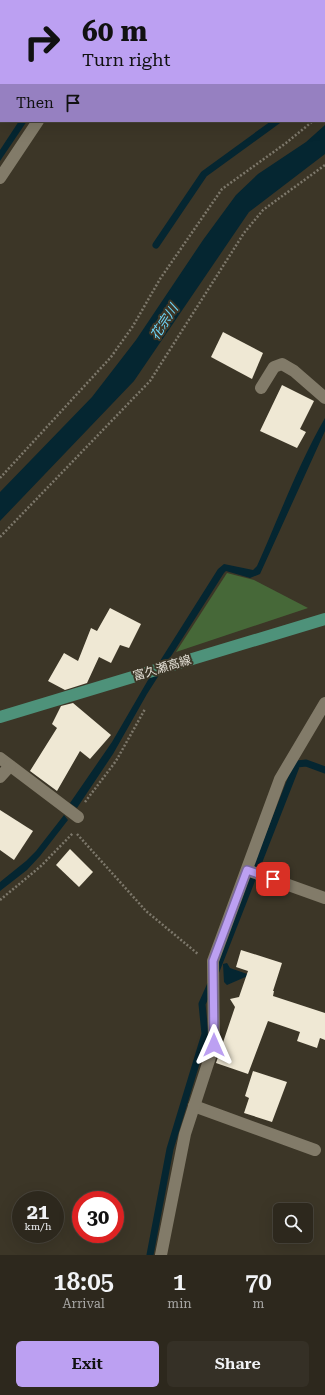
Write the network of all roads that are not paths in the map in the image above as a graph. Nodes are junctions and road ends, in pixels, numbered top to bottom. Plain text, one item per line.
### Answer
1 (37, 122) edge
2 (0, 178) edge
3 (261, 388) dead end
4 (325, 398) edge
5 (325, 619) edge
6 (325, 703) edge
7 (0, 717) edge
8 (0, 758) edge
9 (10, 766) junction
10 (0, 777) edge
11 (78, 817) dead end
12 (247, 870) junction
13 (325, 898) edge
14 (194, 1106) junction
15 (315, 1150) dead end
16 (160, 1255) edge

1 - 2 street
3 - 4 street
5 - 7 main road, 富久瀬高線
6 - 12 street
8 - 9 street
9 - 10 street
9 - 11 street
12 - 13 street
12 - 14 street
14 - 15 street
14 - 16 street

